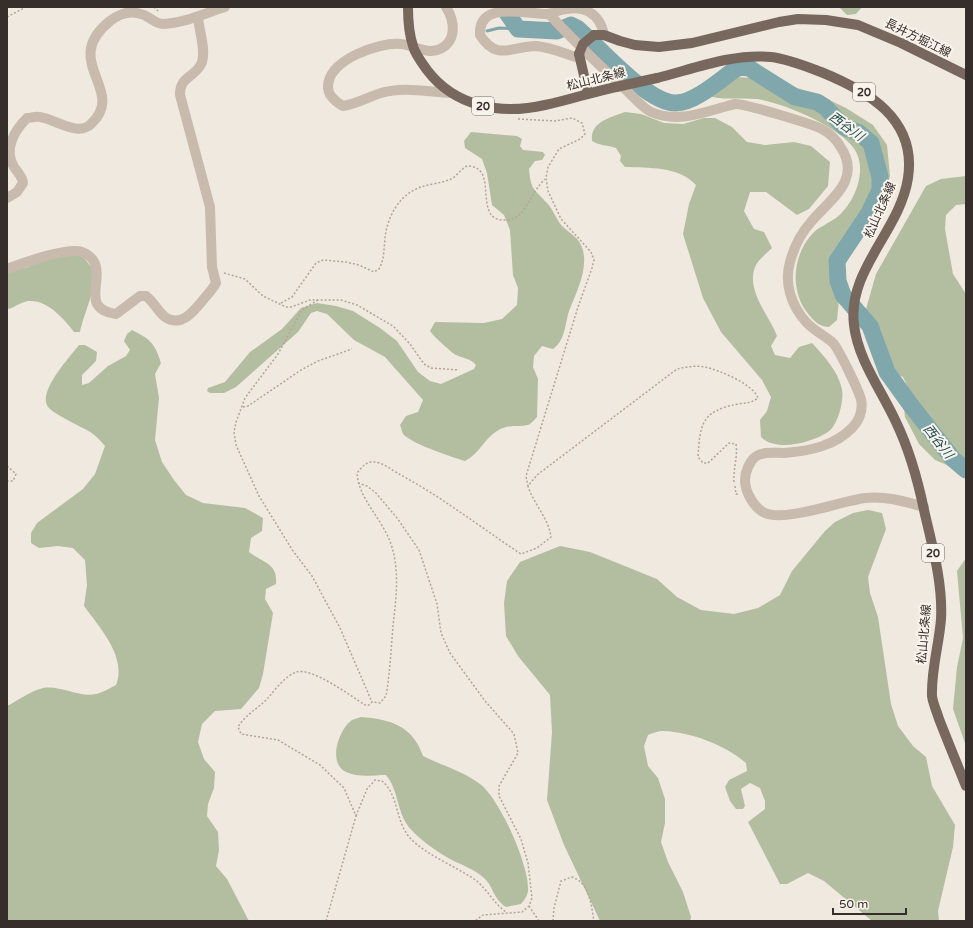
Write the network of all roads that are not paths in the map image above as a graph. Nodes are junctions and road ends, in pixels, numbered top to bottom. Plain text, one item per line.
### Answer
1 (225, 7) edge
2 (408, 7) edge
3 (446, 7) edge
4 (549, 14) junction
5 (198, 17) junction
6 (604, 35) junction
7 (413, 47) junction
8 (579, 56) junction
9 (966, 75) edge
10 (588, 93) junction
11 (451, 94) junction
12 (7, 198) edge
13 (7, 269) edge
14 (924, 507) junction
15 (966, 786) edge

1 - 5 street
2 - 7 main road, 松山北条線 / 20
3 - 7 street
4 - 6 street
4 - 8 street
4 - 14 street
5 - 12 street
5 - 13 street
6 - 8 main road, 長井方堀江線, bridge
6 - 9 main road, 長井方堀江線
7 - 11 main road, 松山北条線 / 20
7 - 11 street
8 - 10 main road
10 - 11 main road, 松山北条線 / 20
10 - 14 main road, 松山北条線 / 20, bridge
14 - 15 main road, 松山北条線 / 20

